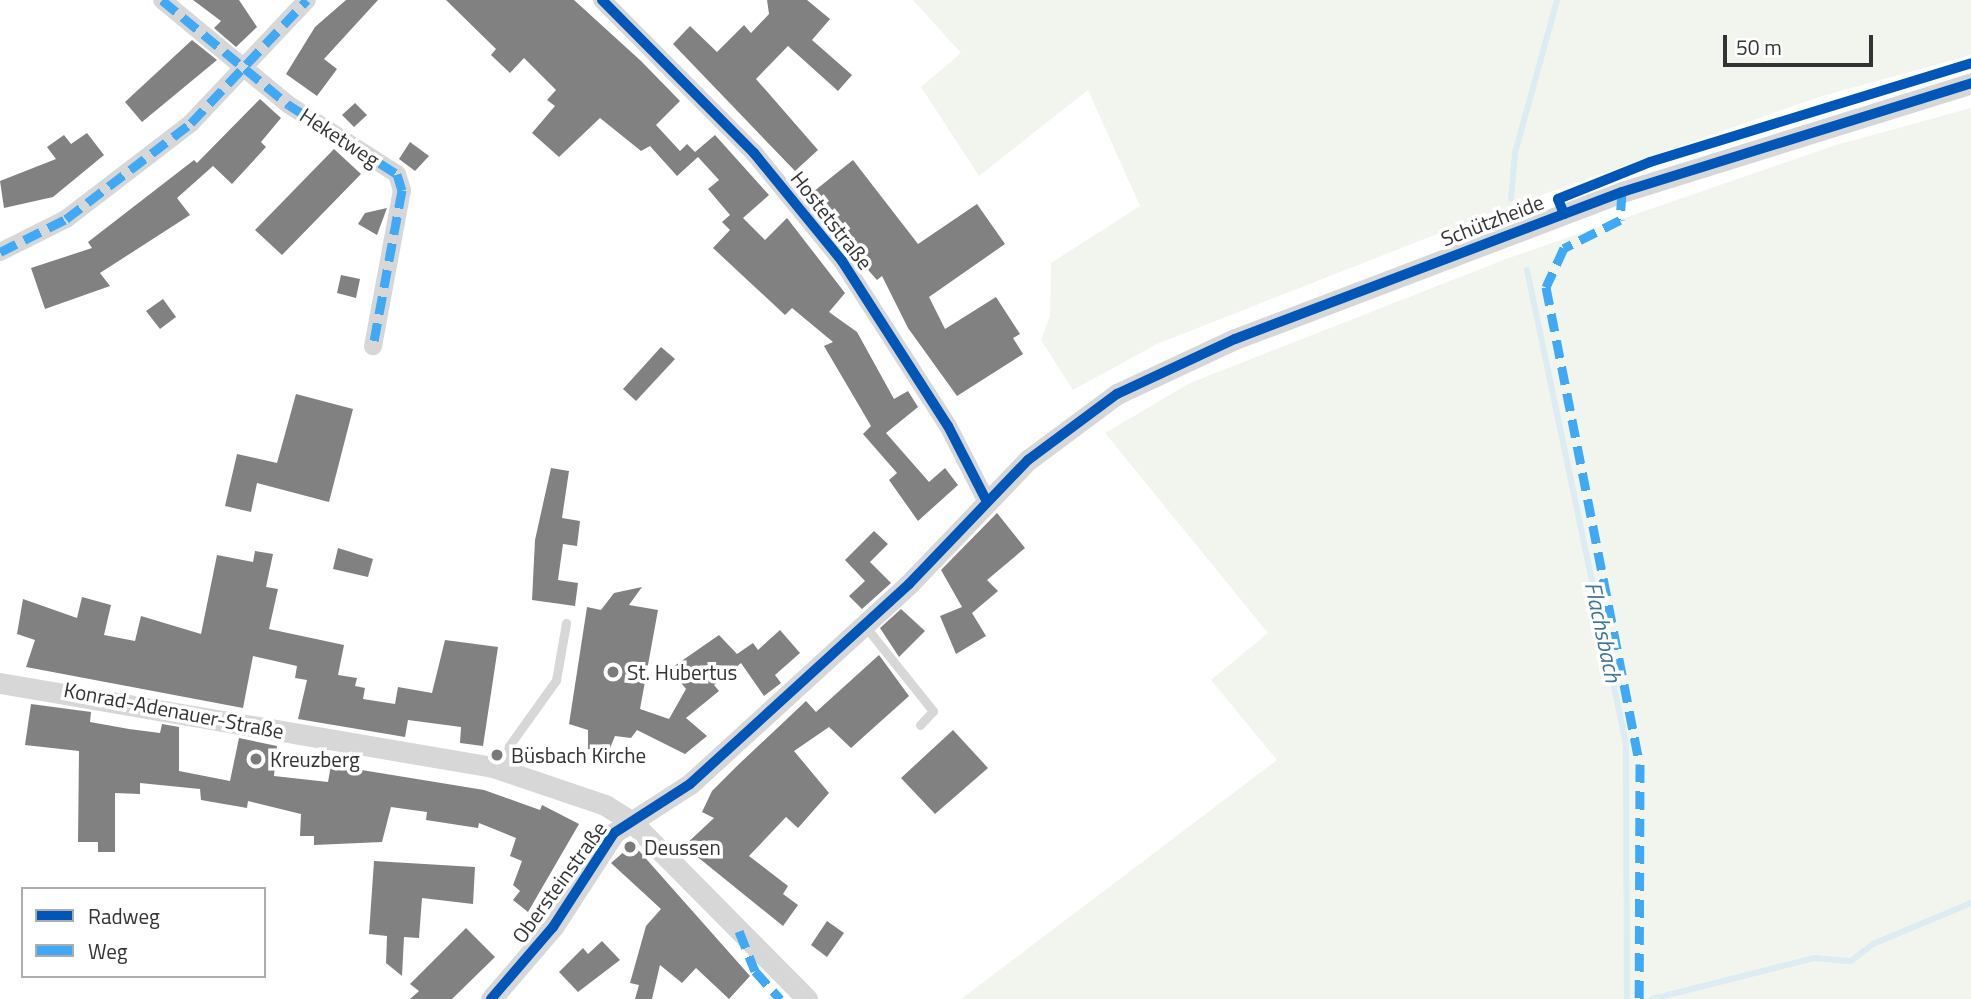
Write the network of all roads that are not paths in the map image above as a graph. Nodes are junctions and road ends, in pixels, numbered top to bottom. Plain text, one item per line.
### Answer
1 (162, 0) edge
2 (307, 0) edge
3 (602, 0) edge
4 (244, 68) junction
5 (1971, 83) edge
6 (0, 252) edge
7 (373, 346) dead end
8 (986, 500) junction
9 (566, 623) dead end
10 (866, 626) junction
11 (0, 683) edge
12 (920, 724) dead end
13 (501, 770) junction
14 (632, 822) junction
15 (491, 999) edge
16 (807, 999) edge

1 - 4 street, Heketweg
2 - 4 street
3 - 8 street, Hostetstraße
4 - 6 street
4 - 7 street, Heketweg
5 - 8 street, Schützheide
8 - 10 street
9 - 13 lane
10 - 12 lane
10 - 14 street
11 - 13 street, Konrad-Adenauer-Straße
13 - 14 street, Konrad-Adenauer-Straße
14 - 15 street, Obersteinstraße
14 - 16 street, Konrad-Adenauer-Straße

